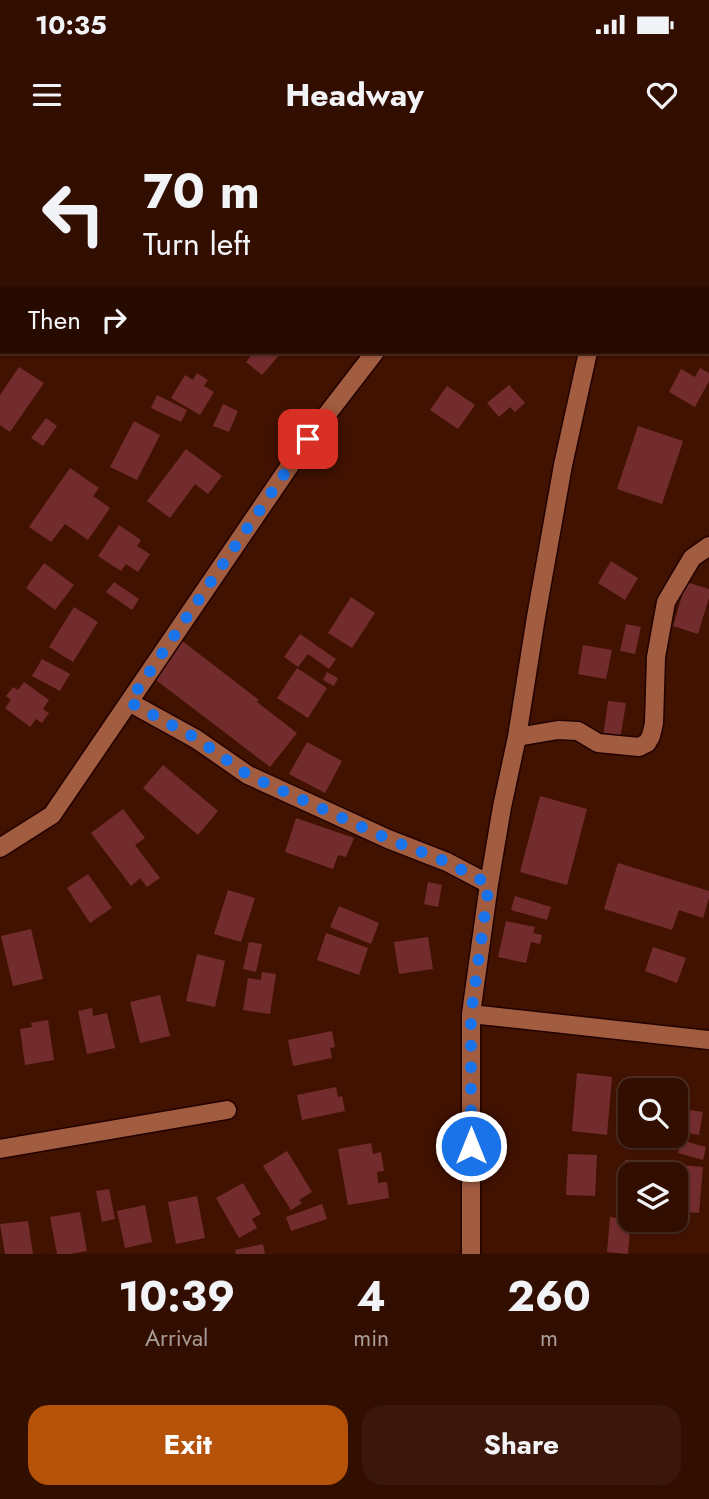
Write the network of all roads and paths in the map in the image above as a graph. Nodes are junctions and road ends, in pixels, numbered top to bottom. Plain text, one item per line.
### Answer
1 (373, 354) edge
2 (589, 354) edge
3 (709, 546) edge
4 (129, 702) junction
5 (517, 737) junction
6 (0, 848) edge
7 (489, 884) junction
8 (471, 1014) junction
9 (709, 1040) edge
10 (227, 1110) dead end
11 (0, 1149) edge
12 (471, 1254) edge

1 - 4 street
2 - 5 street
3 - 5 street
4 - 6 street
4 - 7 street
5 - 7 street
7 - 8 street
8 - 9 street
8 - 12 street
10 - 11 street

